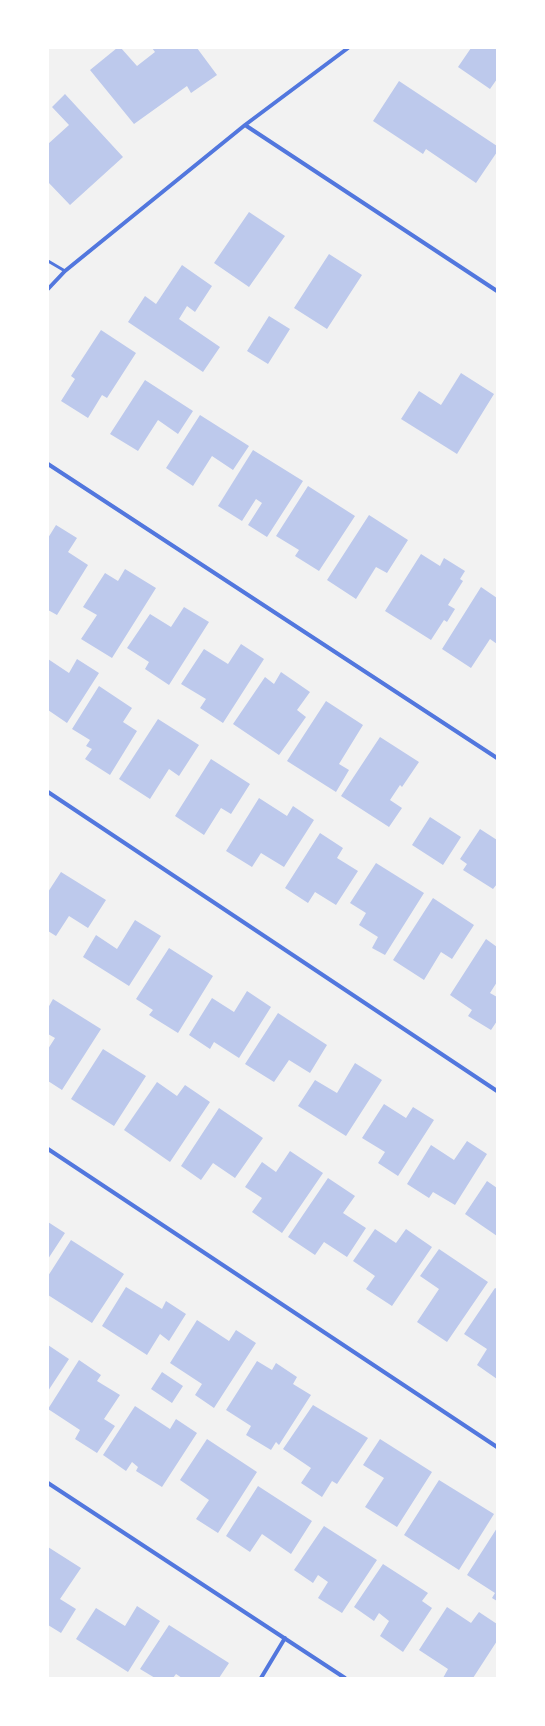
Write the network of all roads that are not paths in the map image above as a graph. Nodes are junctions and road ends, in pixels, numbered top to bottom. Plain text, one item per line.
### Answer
1 (348, 48) edge
2 (245, 125) junction
3 (48, 261) edge
4 (65, 271) junction
5 (48, 289) edge
6 (497, 291) edge
7 (48, 464) edge
8 (497, 758) edge
9 (48, 792) edge
10 (497, 1091) edge
11 (48, 1149) edge
12 (497, 1447) edge
13 (48, 1483) edge
14 (285, 1638) junction
15 (261, 1678) edge
16 (345, 1678) edge

1 - 2 street
2 - 4 street
2 - 6 street
3 - 4 lane
4 - 5 street
7 - 8 street
9 - 10 street
11 - 12 street
13 - 14 street
14 - 15 street
14 - 16 street

